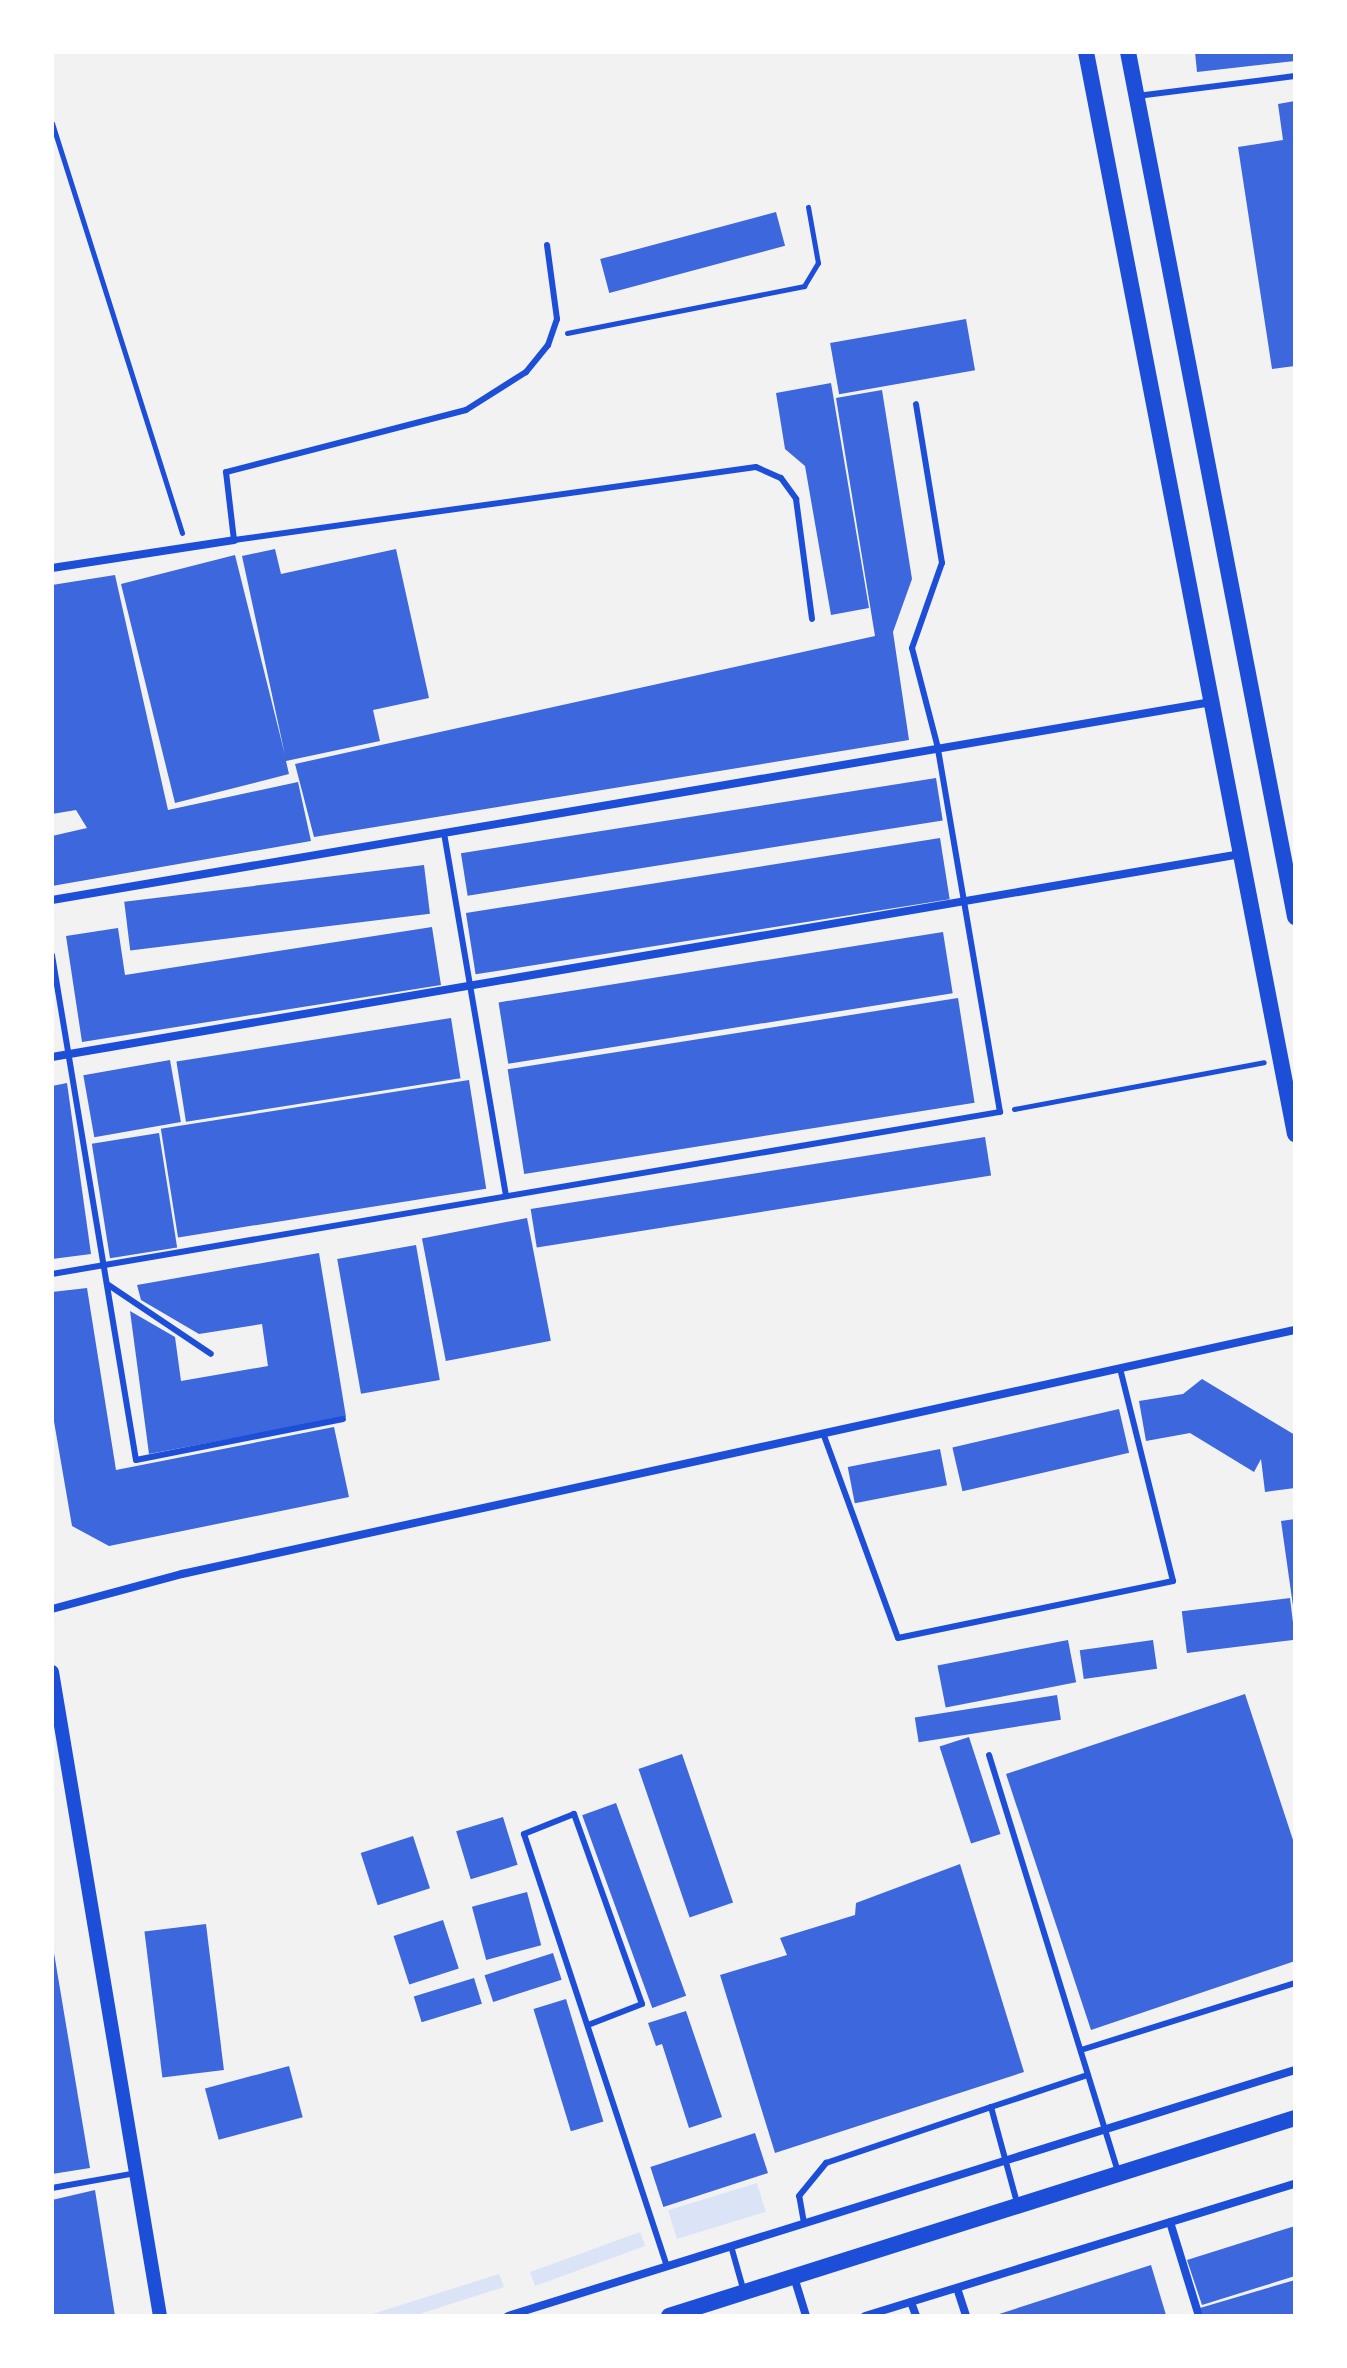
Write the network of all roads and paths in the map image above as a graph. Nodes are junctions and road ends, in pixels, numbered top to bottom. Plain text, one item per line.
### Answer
1 (1086, 52) edge
2 (1128, 52) edge
3 (1295, 76) edge
4 (1137, 96) junction
5 (52, 123) edge
6 (808, 207) dead end
7 (547, 245) dead end
8 (551, 336) junction
9 (916, 404) dead end
10 (234, 540) junction
11 (187, 547) junction
12 (52, 568) edge
13 (812, 619) dead end
14 (1211, 702) junction
15 (938, 748) junction
16 (444, 833) junction
17 (1241, 853) junction
18 (52, 900) edge
19 (964, 901) junction
20 (1295, 917) edge
21 (52, 955) edge
22 (470, 986) junction
23 (69, 1054) junction
24 (52, 1057) edge
25 (1280, 1059) junction
26 (1000, 1112) junction
27 (1295, 1134) edge
28 (506, 1196) junction
29 (105, 1265) junction
30 (52, 1274) edge
31 (107, 1284) junction
32 (1295, 1330) edge
33 (211, 1354) dead end
34 (1120, 1368) junction
35 (343, 1419) dead end
36 (823, 1433) junction
37 (52, 1609) edge
38 (52, 1672) edge
39 (989, 1755) dead end
40 (1295, 1983) edge
41 (588, 2025) junction
42 (1081, 2050) junction
43 (1295, 2070) edge
44 (1088, 2075) junction
45 (991, 2107) junction
46 (1295, 2118) edge
47 (1105, 2129) junction
48 (1005, 2160) junction
49 (136, 2173) junction
50 (1119, 2174) junction
51 (1295, 2184) edge
52 (52, 2188) edge
53 (1018, 2206) junction
54 (1170, 2222) junction
55 (804, 2223) junction
56 (731, 2246) junction
57 (667, 2266) junction
58 (794, 2276) junction
59 (957, 2288) junction
60 (744, 2292) junction
61 (911, 2302) junction
62 (160, 2316) edge
63 (508, 2316) edge
64 (669, 2316) edge
65 (806, 2316) edge
66 (865, 2316) edge
67 (916, 2316) edge
68 (966, 2316) edge
69 (1199, 2316) edge

1 - 14 main road
2 - 4 main road
3 - 4 lane
4 - 20 main road
5 - 11 path
6 - 8 path
7 - 8 lane
8 - 10 lane
9 - 15 lane
10 - 11 street
10 - 13 lane
11 - 12 street
14 - 15 street
14 - 17 main road
15 - 16 street
15 - 19 lane
16 - 18 street
16 - 22 lane
17 - 19 street
17 - 25 main road
19 - 22 street
19 - 26 lane
21 - 23 lane
22 - 23 street
22 - 28 lane
23 - 24 street
23 - 29 lane
25 - 26 path
25 - 27 main road
26 - 28 lane
28 - 29 lane
29 - 30 lane
29 - 31 lane
31 - 33 lane
31 - 35 lane
32 - 34 street
34 - 36 street
34 - 36 lane
36 - 37 street
38 - 49 street
39 - 42 lane
40 - 42 lane
41 - 41 lane
41 - 57 lane
42 - 44 lane
43 - 47 street
44 - 45 lane
44 - 47 lane
45 - 48 lane
45 - 55 lane
46 - 50 main road
47 - 48 street
47 - 50 lane
48 - 53 lane
48 - 55 street
49 - 52 lane
49 - 62 street
50 - 53 main road
51 - 54 street
53 - 58 main road
54 - 59 street
54 - 69 street
55 - 56 street
56 - 57 street
56 - 60 lane
57 - 63 street
58 - 60 main road
58 - 65 street
59 - 61 street
59 - 68 street
60 - 64 main road
61 - 66 street
61 - 67 street

